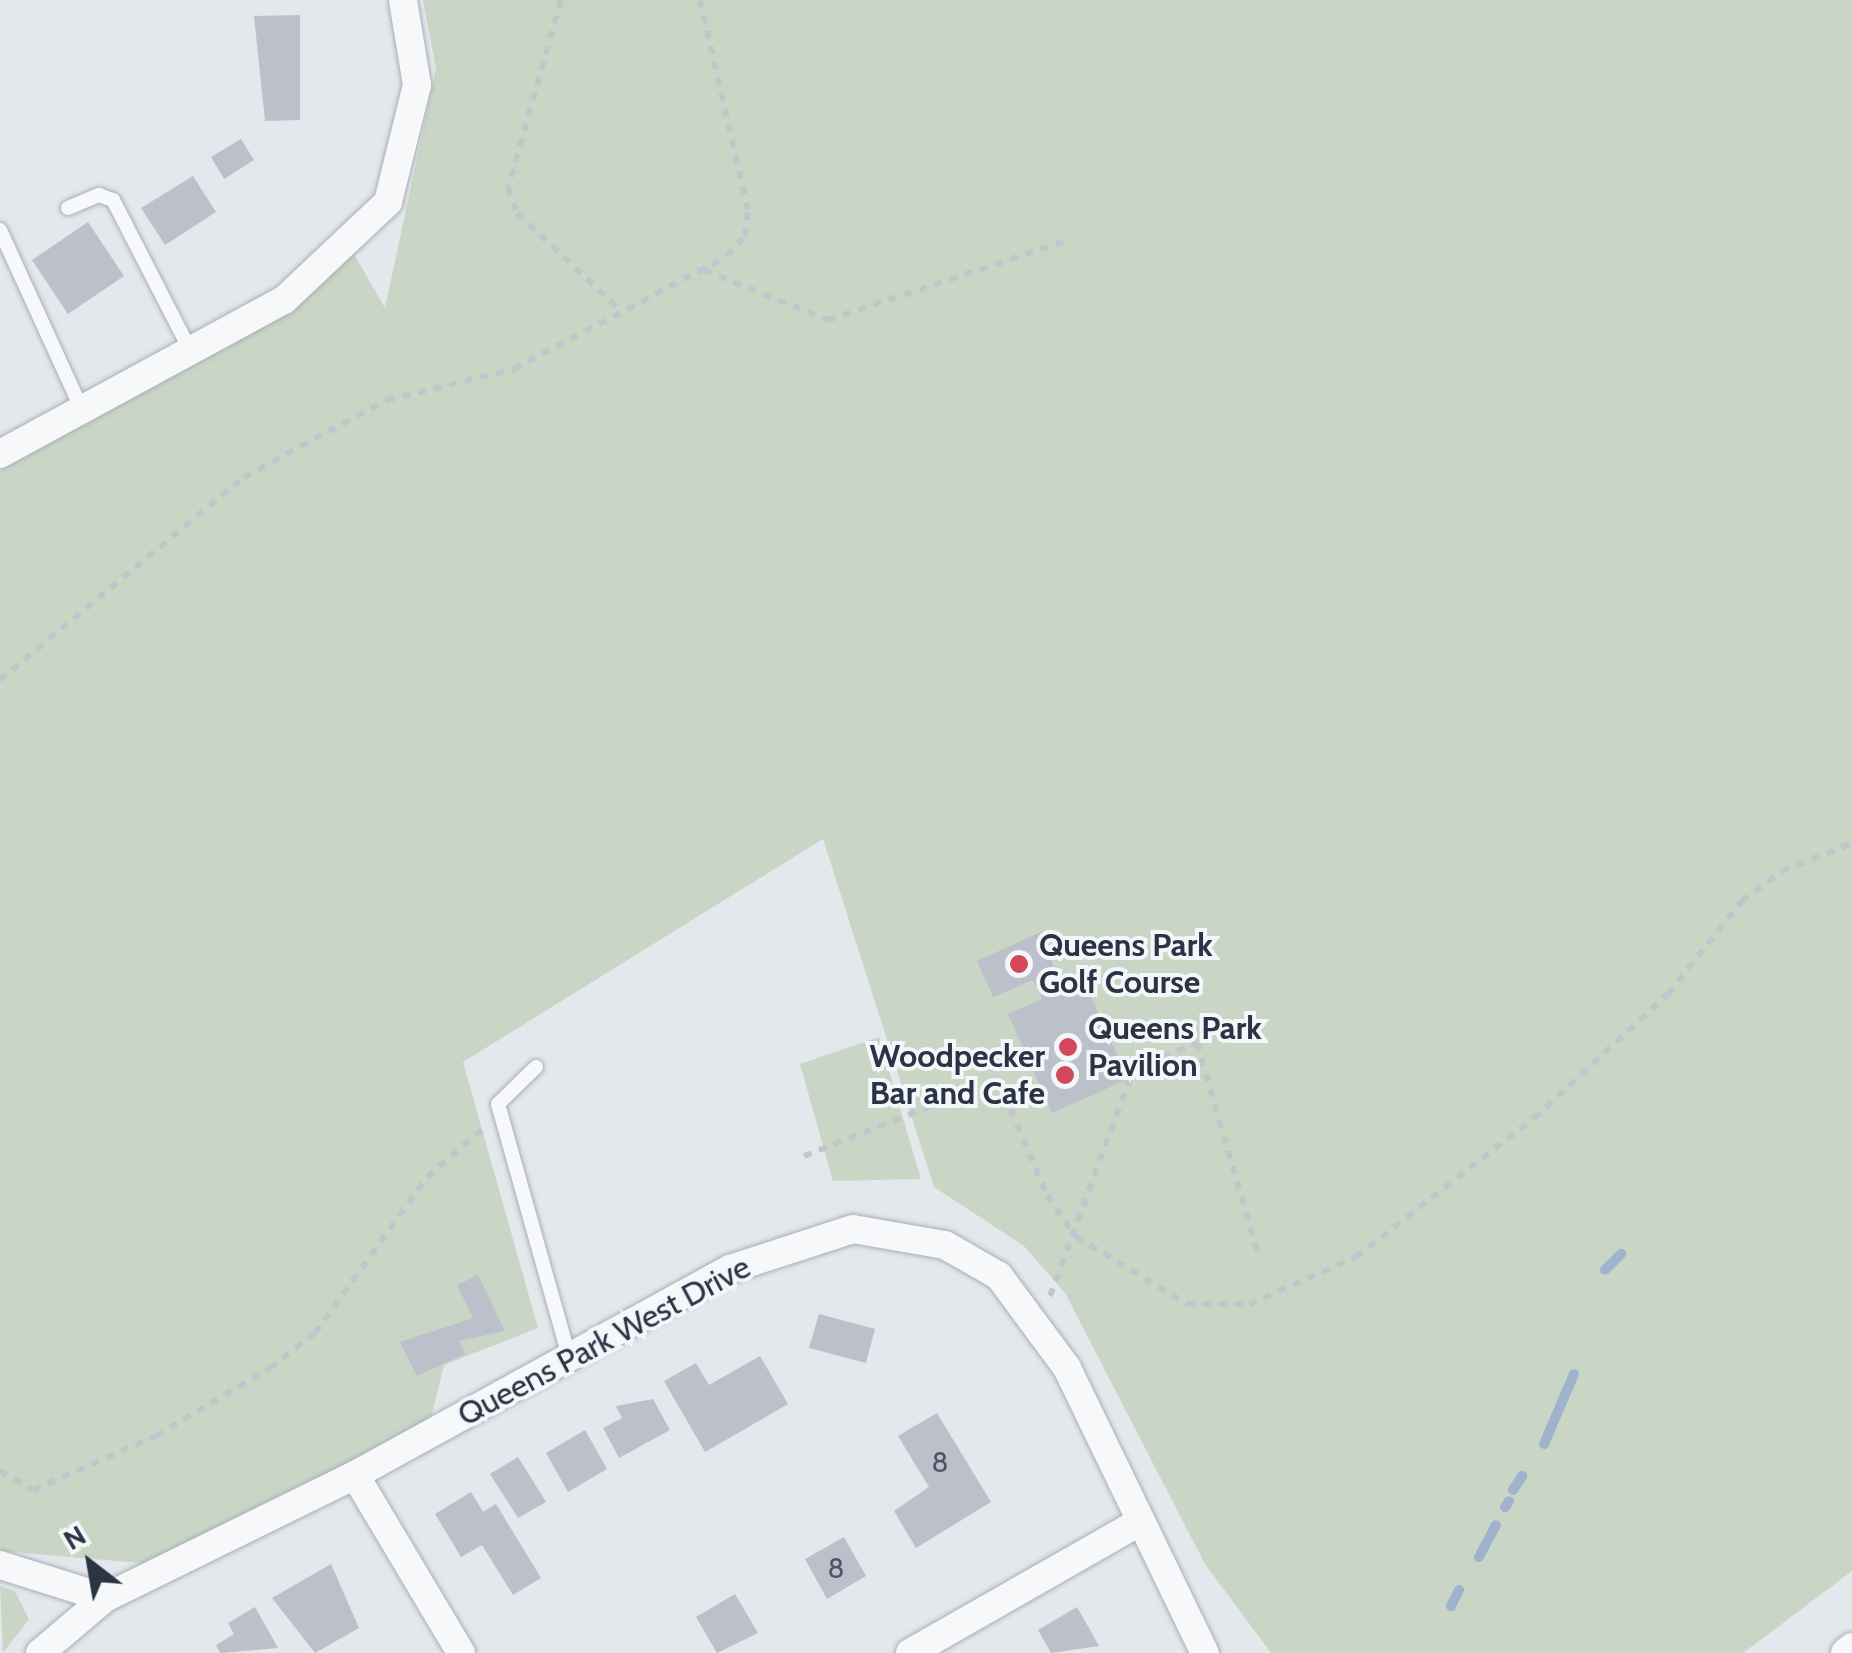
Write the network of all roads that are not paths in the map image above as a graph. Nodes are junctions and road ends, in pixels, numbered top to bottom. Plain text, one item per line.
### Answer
1 (403, 0) edge
2 (68, 208) dead end
3 (0, 230) edge
4 (191, 352) junction
5 (82, 410) junction
6 (0, 454) edge
7 (536, 1068) dead end
8 (569, 1356) junction
9 (355, 1475) junction
10 (1141, 1521) junction
11 (0, 1565) edge
12 (105, 1598) junction
13 (1852, 1647) edge
14 (40, 1653) edge
15 (461, 1653) edge
16 (910, 1653) edge
17 (1205, 1653) edge
18 (1845, 1653) edge

1 - 4 street
2 - 4 lane
3 - 5 lane
4 - 5 street
5 - 6 street
7 - 8 lane
8 - 9 street, Queens Park West Drive
8 - 10 street, Queens Park West Drive
9 - 12 street, Queens Park West Drive
9 - 15 street
10 - 16 street
10 - 17 street, Queens Park West Drive
11 - 12 street
12 - 14 street, Queens Park West Drive
13 - 18 street

